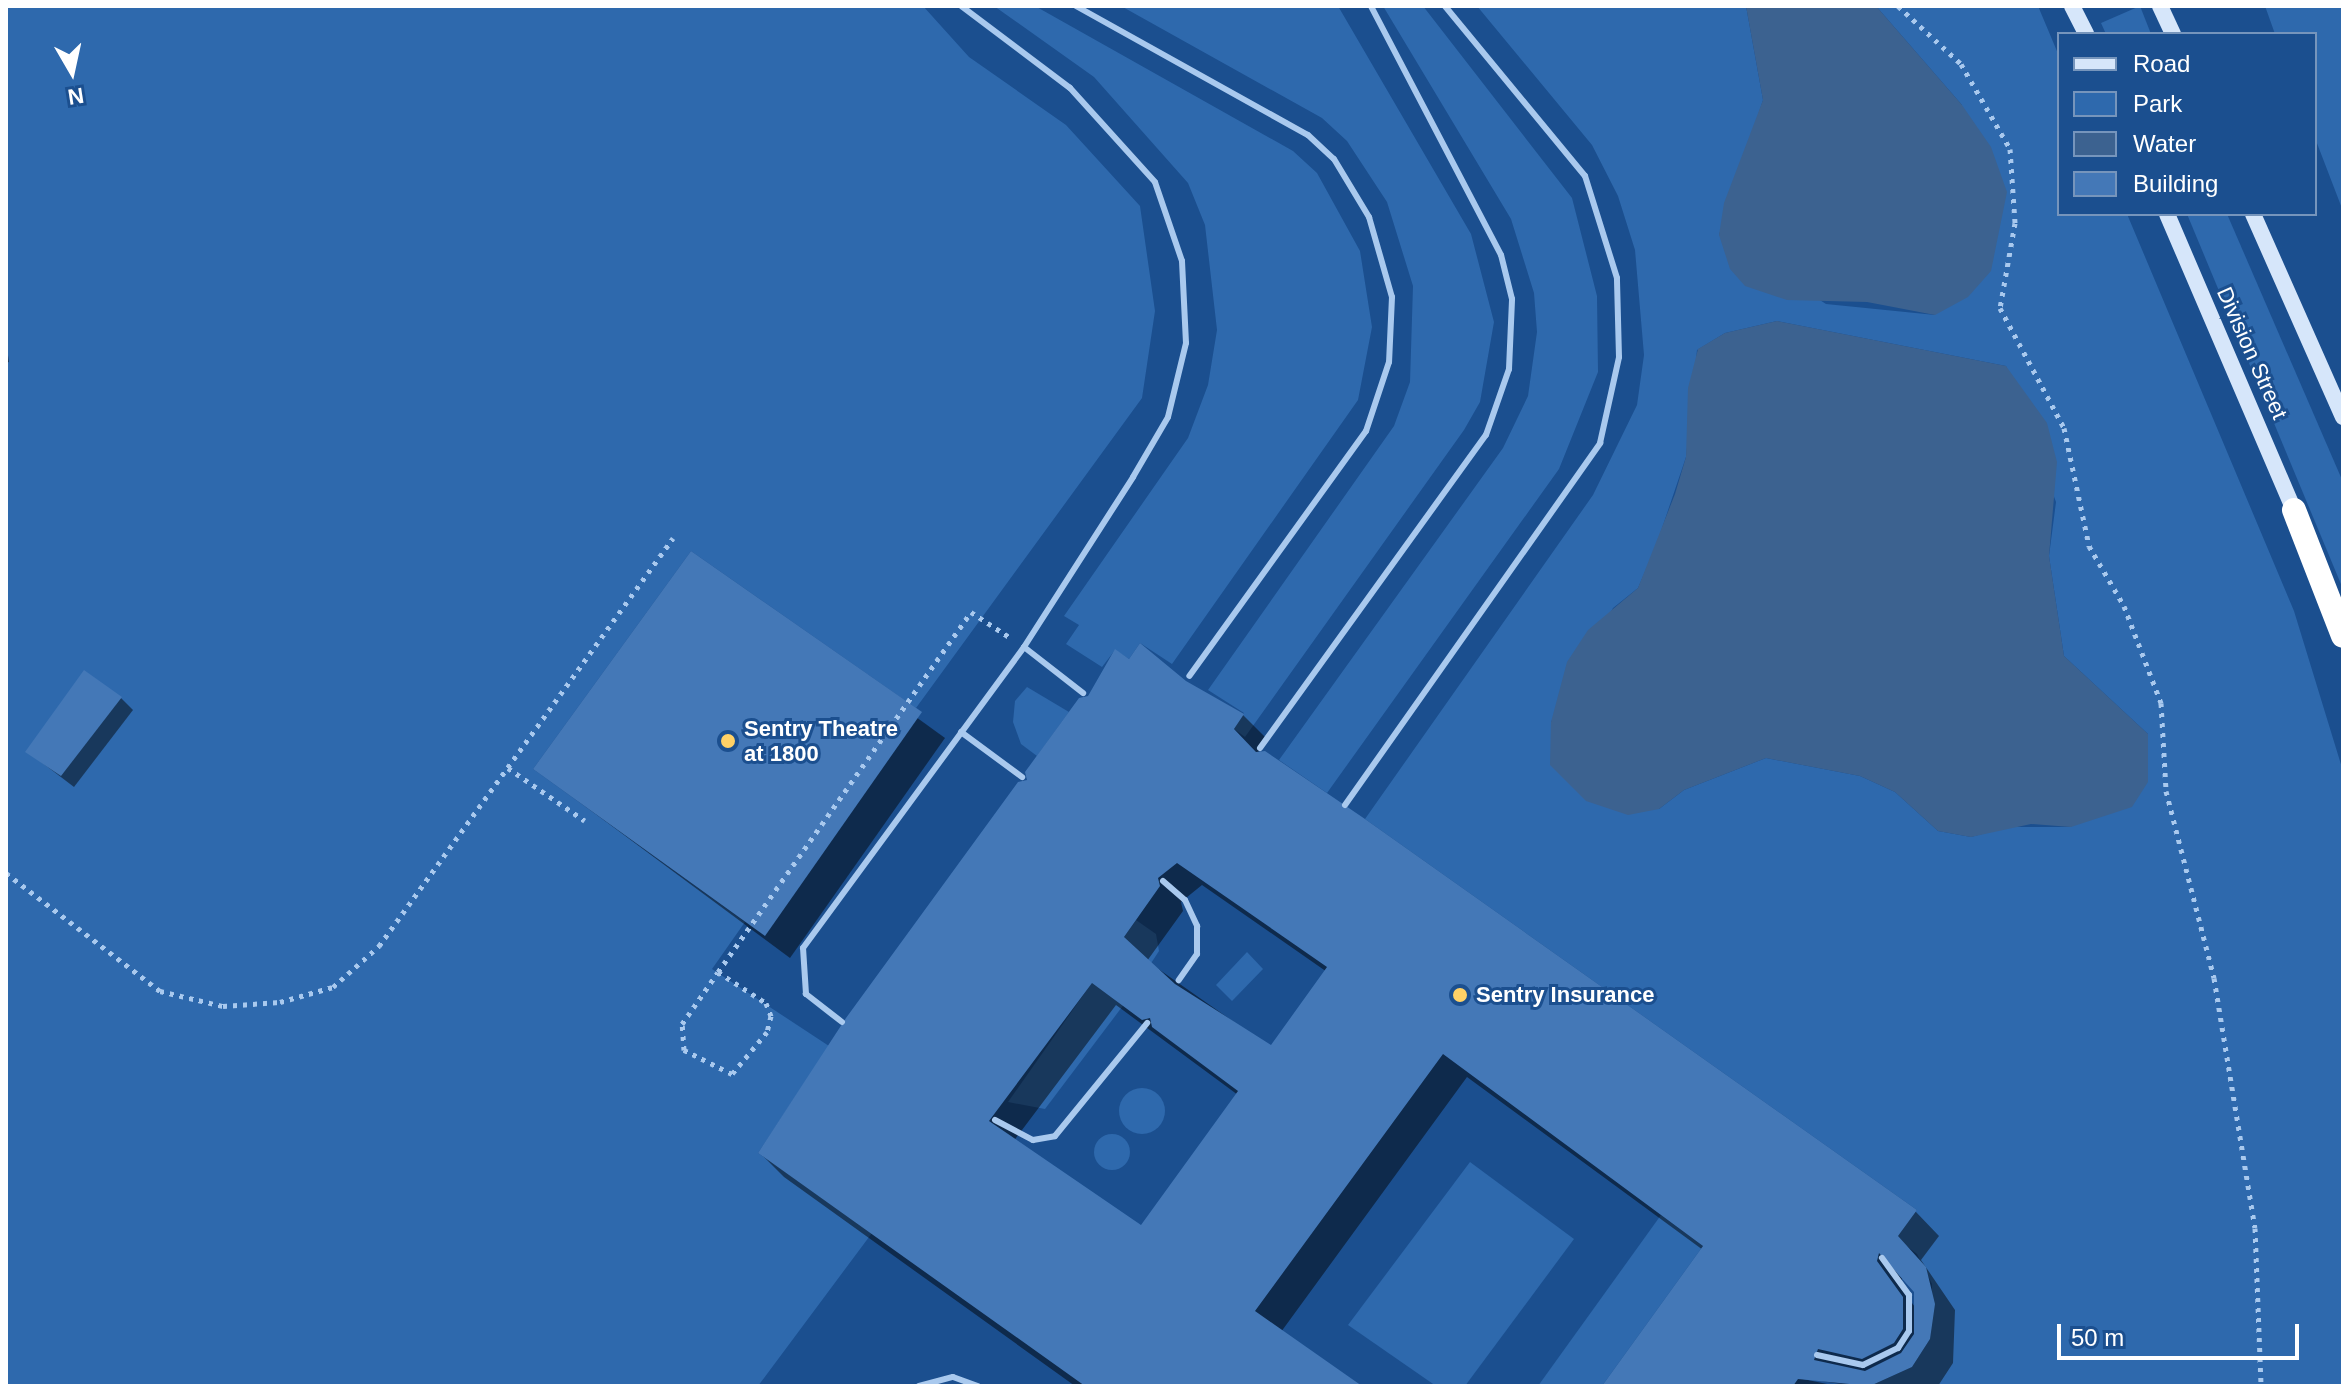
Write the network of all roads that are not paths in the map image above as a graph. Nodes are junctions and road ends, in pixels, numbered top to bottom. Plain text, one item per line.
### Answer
1 (961, 6) edge
2 (1076, 6) edge
3 (1371, 6) edge
4 (1445, 6) edge
5 (2072, 6) edge
6 (2160, 6) edge
7 (2085, 32) edge
8 (2172, 32) edge
9 (2168, 216) edge
10 (2254, 216) edge
11 (2343, 417) edge
12 (2294, 510) joint
13 (2343, 636) edge
14 (1024, 647) junction
15 (1189, 676) dead end
16 (1083, 693) dead end
17 (961, 732) junction
18 (1260, 748) dead end
19 (1022, 777) dead end
20 (1345, 805) dead end
21 (1163, 881) dead end
22 (1179, 980) dead end
23 (842, 1022) dead end
24 (1147, 1023) dead end
25 (995, 1120) dead end
26 (1882, 1258) dead end
27 (1817, 1355) dead end
28 (919, 1386) edge
29 (978, 1386) edge

1 - 14 lane
2 - 15 lane
3 - 18 lane
4 - 20 lane
5 - 7 main road
6 - 8 main road
9 - 12 main road, Division Street
10 - 11 main road
12 - 13 highway
14 - 16 lane
14 - 17 lane
17 - 19 lane
17 - 23 lane
21 - 22 lane
24 - 25 lane
26 - 27 lane
28 - 29 lane

